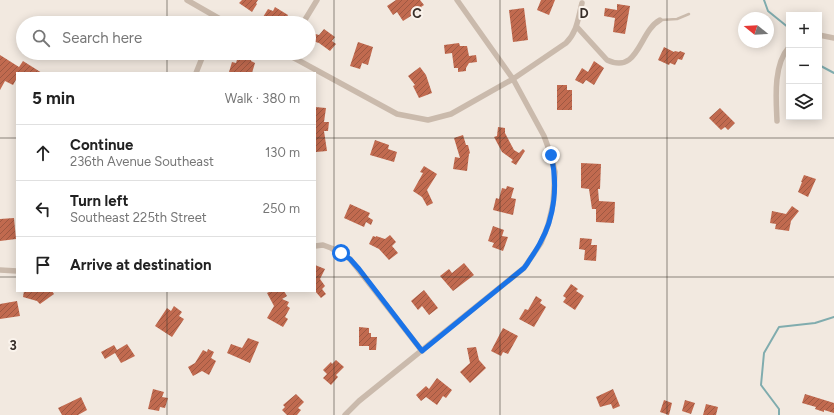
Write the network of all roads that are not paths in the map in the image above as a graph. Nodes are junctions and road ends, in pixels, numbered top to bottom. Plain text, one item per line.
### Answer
1 (187, 0) edge
2 (316, 0) edge
3 (457, 0) edge
4 (582, 4) dead end
5 (689, 14) dead end
6 (210, 16) edge
7 (307, 16) edge
8 (660, 20) joint
9 (577, 27) junction
10 (822, 36) edge
11 (834, 38) edge
12 (788, 48) edge
13 (201, 60) edge
14 (299, 60) edge
15 (196, 72) edge
16 (513, 79) junction
17 (777, 121) dead end
18 (316, 246) edge
19 (0, 270) edge
20 (16, 271) edge
21 (422, 351) junction
22 (345, 415) edge

1 - 6 street
2 - 7 street
3 - 16 street
4 - 9 street
5 - 8 lane
8 - 9 street
9 - 16 street
10 - 11 street
12 - 17 street
13 - 15 street
14 - 16 street
16 - 21 street
18 - 21 street
19 - 20 street
21 - 22 street

